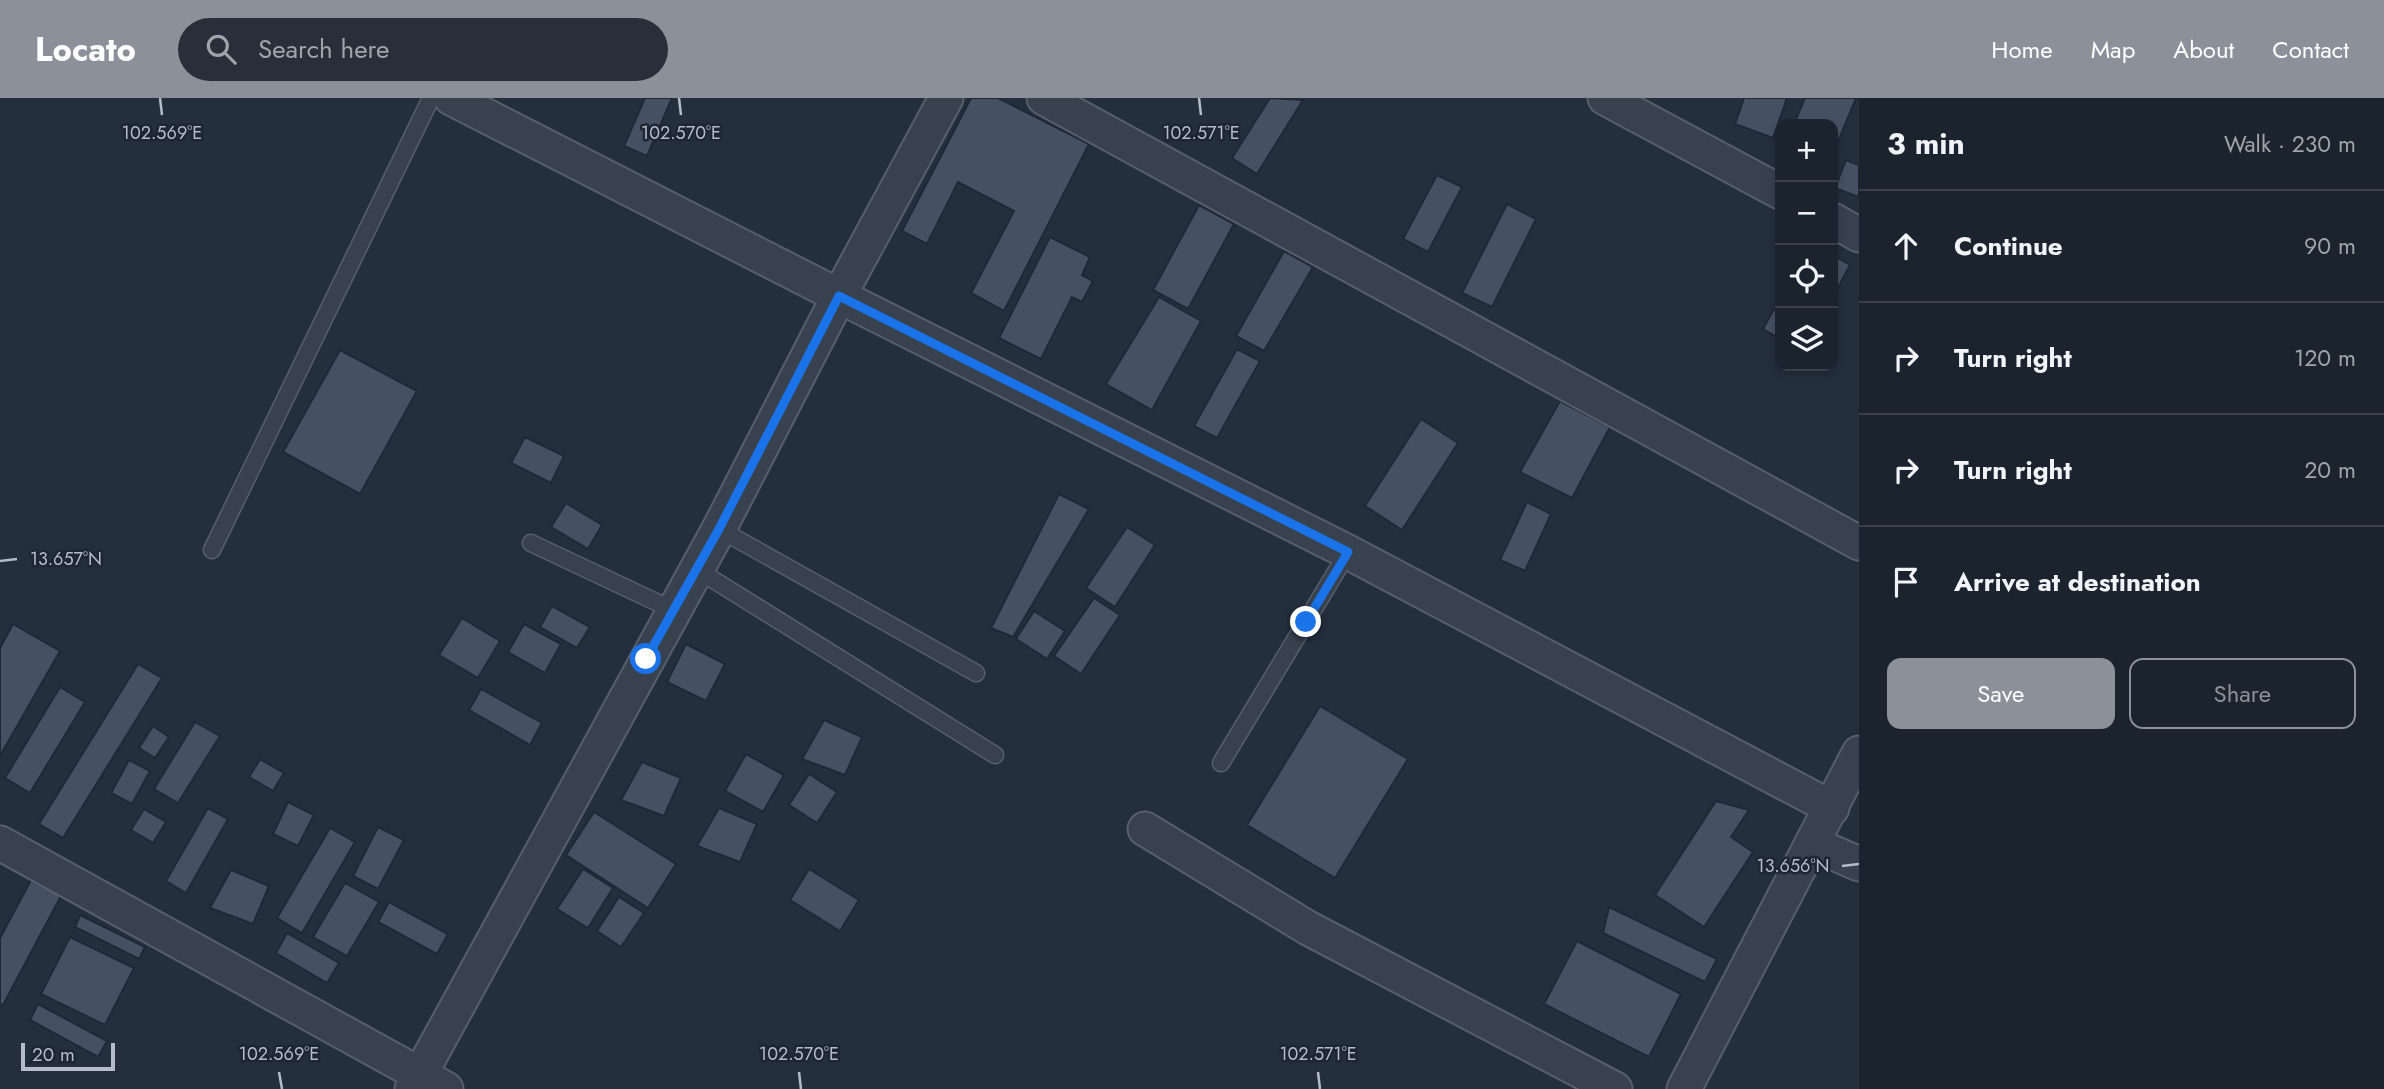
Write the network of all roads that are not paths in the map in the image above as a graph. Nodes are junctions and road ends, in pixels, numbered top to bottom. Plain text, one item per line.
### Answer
1 (431, 98) edge
2 (451, 98) edge
3 (946, 98) edge
4 (1044, 98) edge
5 (1605, 98) edge
6 (1775, 189) edge
7 (1838, 223) edge
8 (1859, 235) edge
9 (839, 296) junction
10 (719, 529) junction
11 (531, 543) dead end
12 (1859, 543) edge
13 (212, 550) dead end
14 (1348, 552) junction
15 (696, 569) junction
16 (673, 610) junction
17 (976, 673) dead end
18 (1859, 753) edge
19 (995, 755) dead end
20 (1222, 763) dead end
21 (1832, 808) junction
22 (1145, 829) dead end
23 (0, 843) edge
24 (1813, 844) junction
25 (1859, 864) edge
26 (426, 1084) edge
27 (1615, 1089) edge
28 (1684, 1089) edge

1 - 13 lane
2 - 9 street
3 - 9 street
4 - 12 street
5 - 6 street
7 - 8 street
9 - 10 street
9 - 14 street
10 - 15 street
10 - 17 lane
11 - 16 lane
14 - 20 lane
14 - 21 street
15 - 16 street
15 - 19 lane
16 - 26 street
18 - 21 street
21 - 24 street
22 - 27 street
23 - 26 street
24 - 25 street
24 - 28 street

